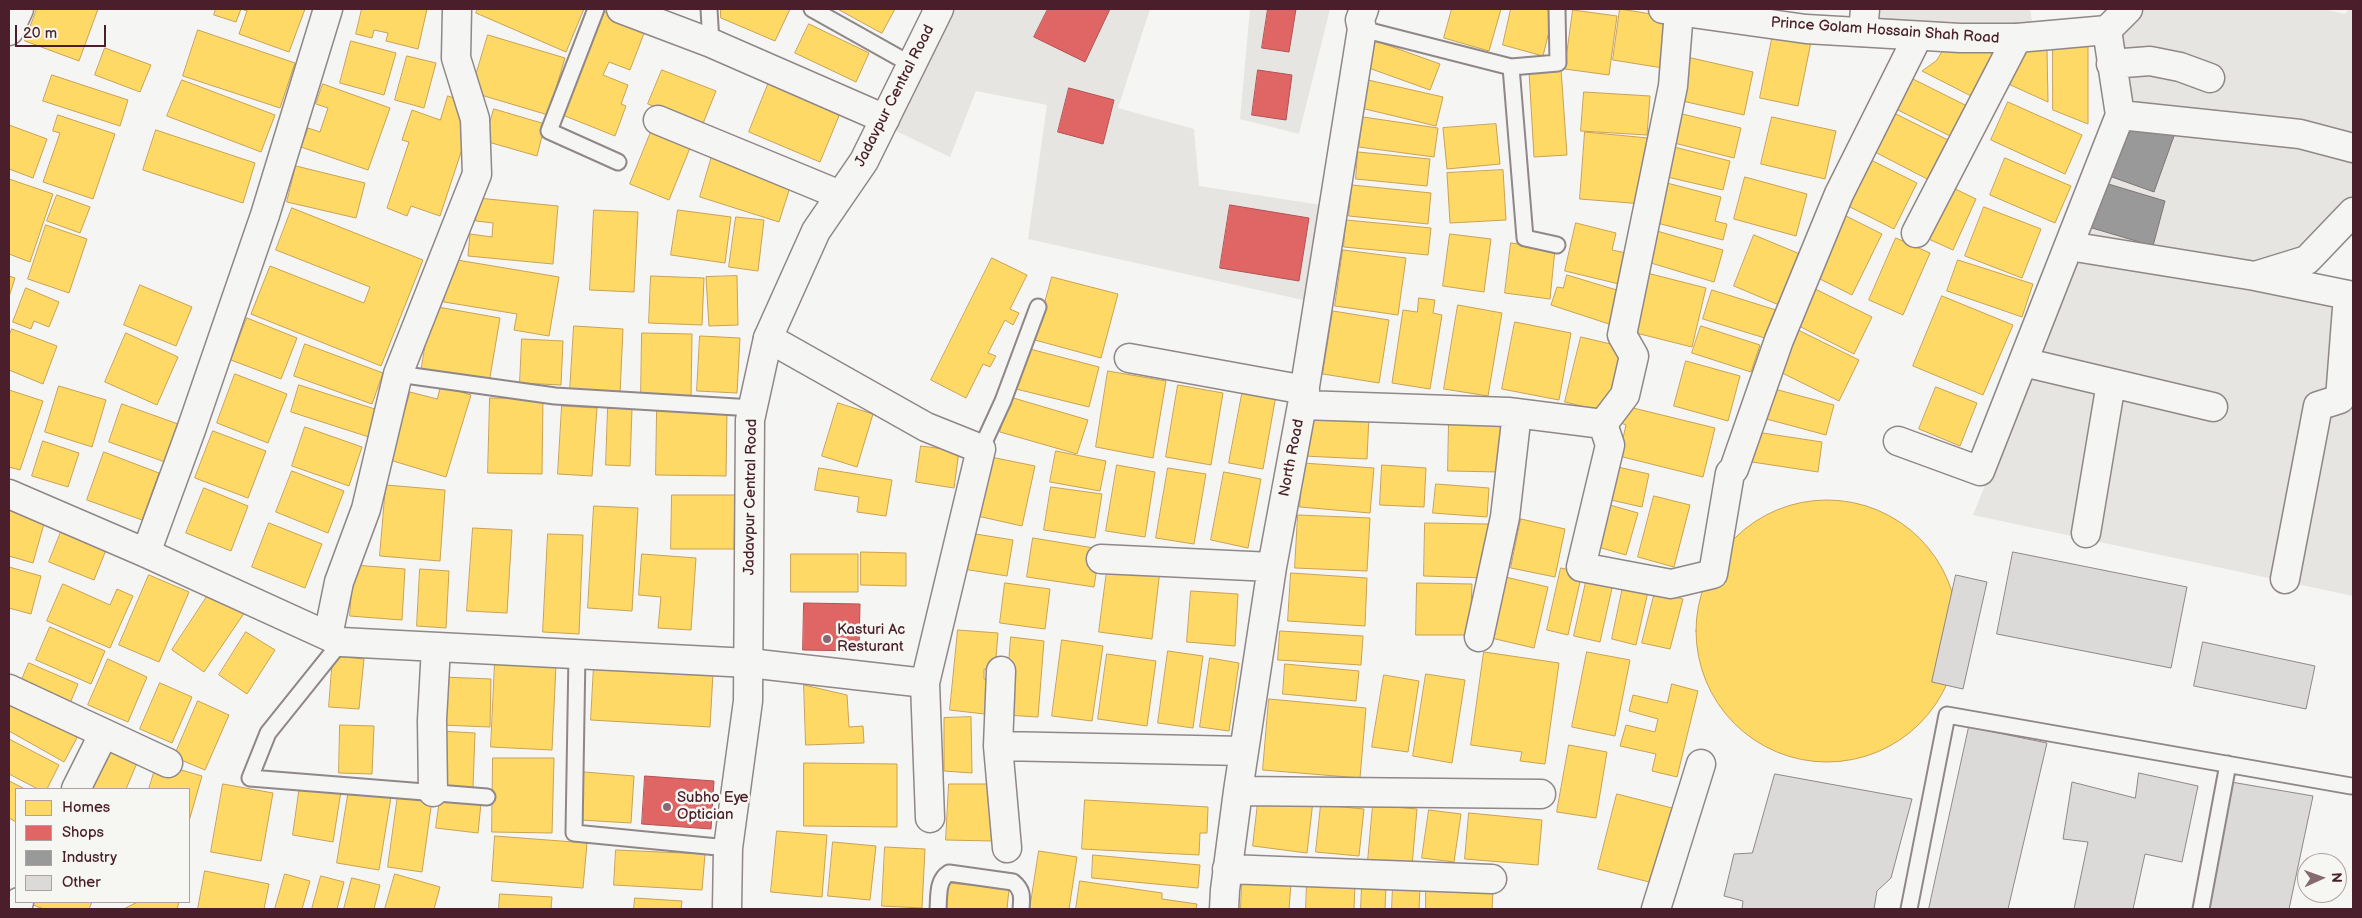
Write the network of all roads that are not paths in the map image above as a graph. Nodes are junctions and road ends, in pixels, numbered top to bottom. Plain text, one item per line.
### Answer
1 (19, 9) edge
2 (328, 9) edge
3 (457, 9) edge
4 (596, 9) edge
5 (621, 9) edge
6 (709, 9) edge
7 (812, 9) edge
8 (939, 9) edge
9 (1557, 9) edge
10 (2128, 9) edge
11 (1671, 10) edge
12 (1363, 19) edge
13 (1864, 20) edge
14 (2107, 30) junction
15 (9, 32) edge
16 (1918, 36) junction
17 (2017, 38) junction
18 (711, 43) junction
19 (2111, 64) junction
20 (912, 65) junction
21 (1511, 67) junction
22 (2210, 78) dead end
23 (2120, 115) junction
24 (885, 119) junction
25 (658, 120) dead end
26 (2353, 148) edge
27 (618, 162) dead end
28 (840, 195) junction
29 (2353, 212) edge
30 (1916, 234) dead end
31 (1557, 245) dead end
32 (2069, 246) junction
33 (2255, 276) junction
34 (1038, 307) dead end
35 (768, 338) junction
36 (1129, 358) dead end
37 (2023, 362) junction
38 (398, 374) junction
39 (2110, 382) junction
40 (1303, 397) junction
41 (2213, 407) dead end
42 (753, 408) junction
43 (1517, 413) junction
44 (1603, 424) junction
45 (1898, 441) dead end
46 (981, 449) junction
47 (9, 494) edge
48 (2086, 533) dead end
49 (146, 553) junction
50 (1101, 559) dead end
51 (1272, 567) junction
52 (2285, 579) dead end
53 (1478, 637) dead end
54 (334, 639) junction
55 (436, 647) junction
56 (577, 654) junction
57 (749, 663) junction
58 (1000, 672) dead end
59 (925, 683) junction
60 (9, 689) edge
61 (104, 733) junction
62 (998, 746) junction
63 (1244, 751) junction
64 (168, 763) dead end
65 (1701, 764) dead end
66 (2228, 764) junction
67 (2351, 786) dead end
68 (76, 788) edge
69 (1238, 791) junction
70 (433, 792) junction
71 (1541, 794) dead end
72 (487, 797) dead end
73 (930, 818) dead end
74 (728, 848) junction
75 (1007, 848) dead end
76 (1228, 869) junction
77 (1492, 879) dead end
78 (727, 909) edge
79 (938, 909) edge
80 (1021, 909) edge
81 (1224, 909) edge
82 (1656, 909) edge
83 (1909, 909) edge
84 (2201, 909) edge

1 - 15 street
2 - 49 street
3 - 38 street
4 - 27 lane
5 - 18 street
6 - 18 lane
7 - 20 lane
8 - 20 street, Jadavpur Central Road
9 - 21 lane
10 - 14 street
11 - 13 street, Prince Golam Hossain Shah Road
11 - 44 street
12 - 21 lane
12 - 40 street, North Road
13 - 16 street, Prince Golam Hossain Shah Road
14 - 17 street, Prince Golam Hossain Shah Road
14 - 19 street
16 - 17 street, Prince Golam Hossain Shah Road
16 - 44 street
17 - 30 street
18 - 24 street
19 - 22 street
19 - 23 street
20 - 24 street, Jadavpur Central Road
21 - 31 lane
23 - 26 street
23 - 32 street
24 - 28 street, Jadavpur Central Road
25 - 28 street
28 - 35 street, Jadavpur Central Road
29 - 33 street
32 - 33 street
32 - 37 street
33 - 52 street
34 - 46 lane
35 - 42 street, Jadavpur Central Road
35 - 46 street
36 - 40 street
37 - 39 street
37 - 45 street
38 - 42 lane
38 - 54 street
39 - 41 street
39 - 48 street
40 - 43 street
40 - 51 street, North Road
42 - 57 street, Jadavpur Central Road
43 - 44 street
43 - 53 street
46 - 59 street
47 - 49 street
49 - 54 street
50 - 51 street
51 - 63 street, North Road
54 - 55 street
54 - 70 lane
55 - 56 street
55 - 70 street
56 - 57 street
56 - 74 lane
57 - 59 street
57 - 74 street, Jadavpur Central Road
58 - 62 street
59 - 73 street
60 - 61 street
61 - 64 street
61 - 68 street
62 - 63 street
62 - 75 street
63 - 69 street, North Road
65 - 82 street
66 - 67 lane
66 - 83 lane
66 - 84 lane
69 - 71 street
69 - 76 street, North Road
70 - 72 lane
74 - 78 street, Jadavpur Central Road
76 - 77 street
76 - 81 street, North Road
79 - 80 lane

